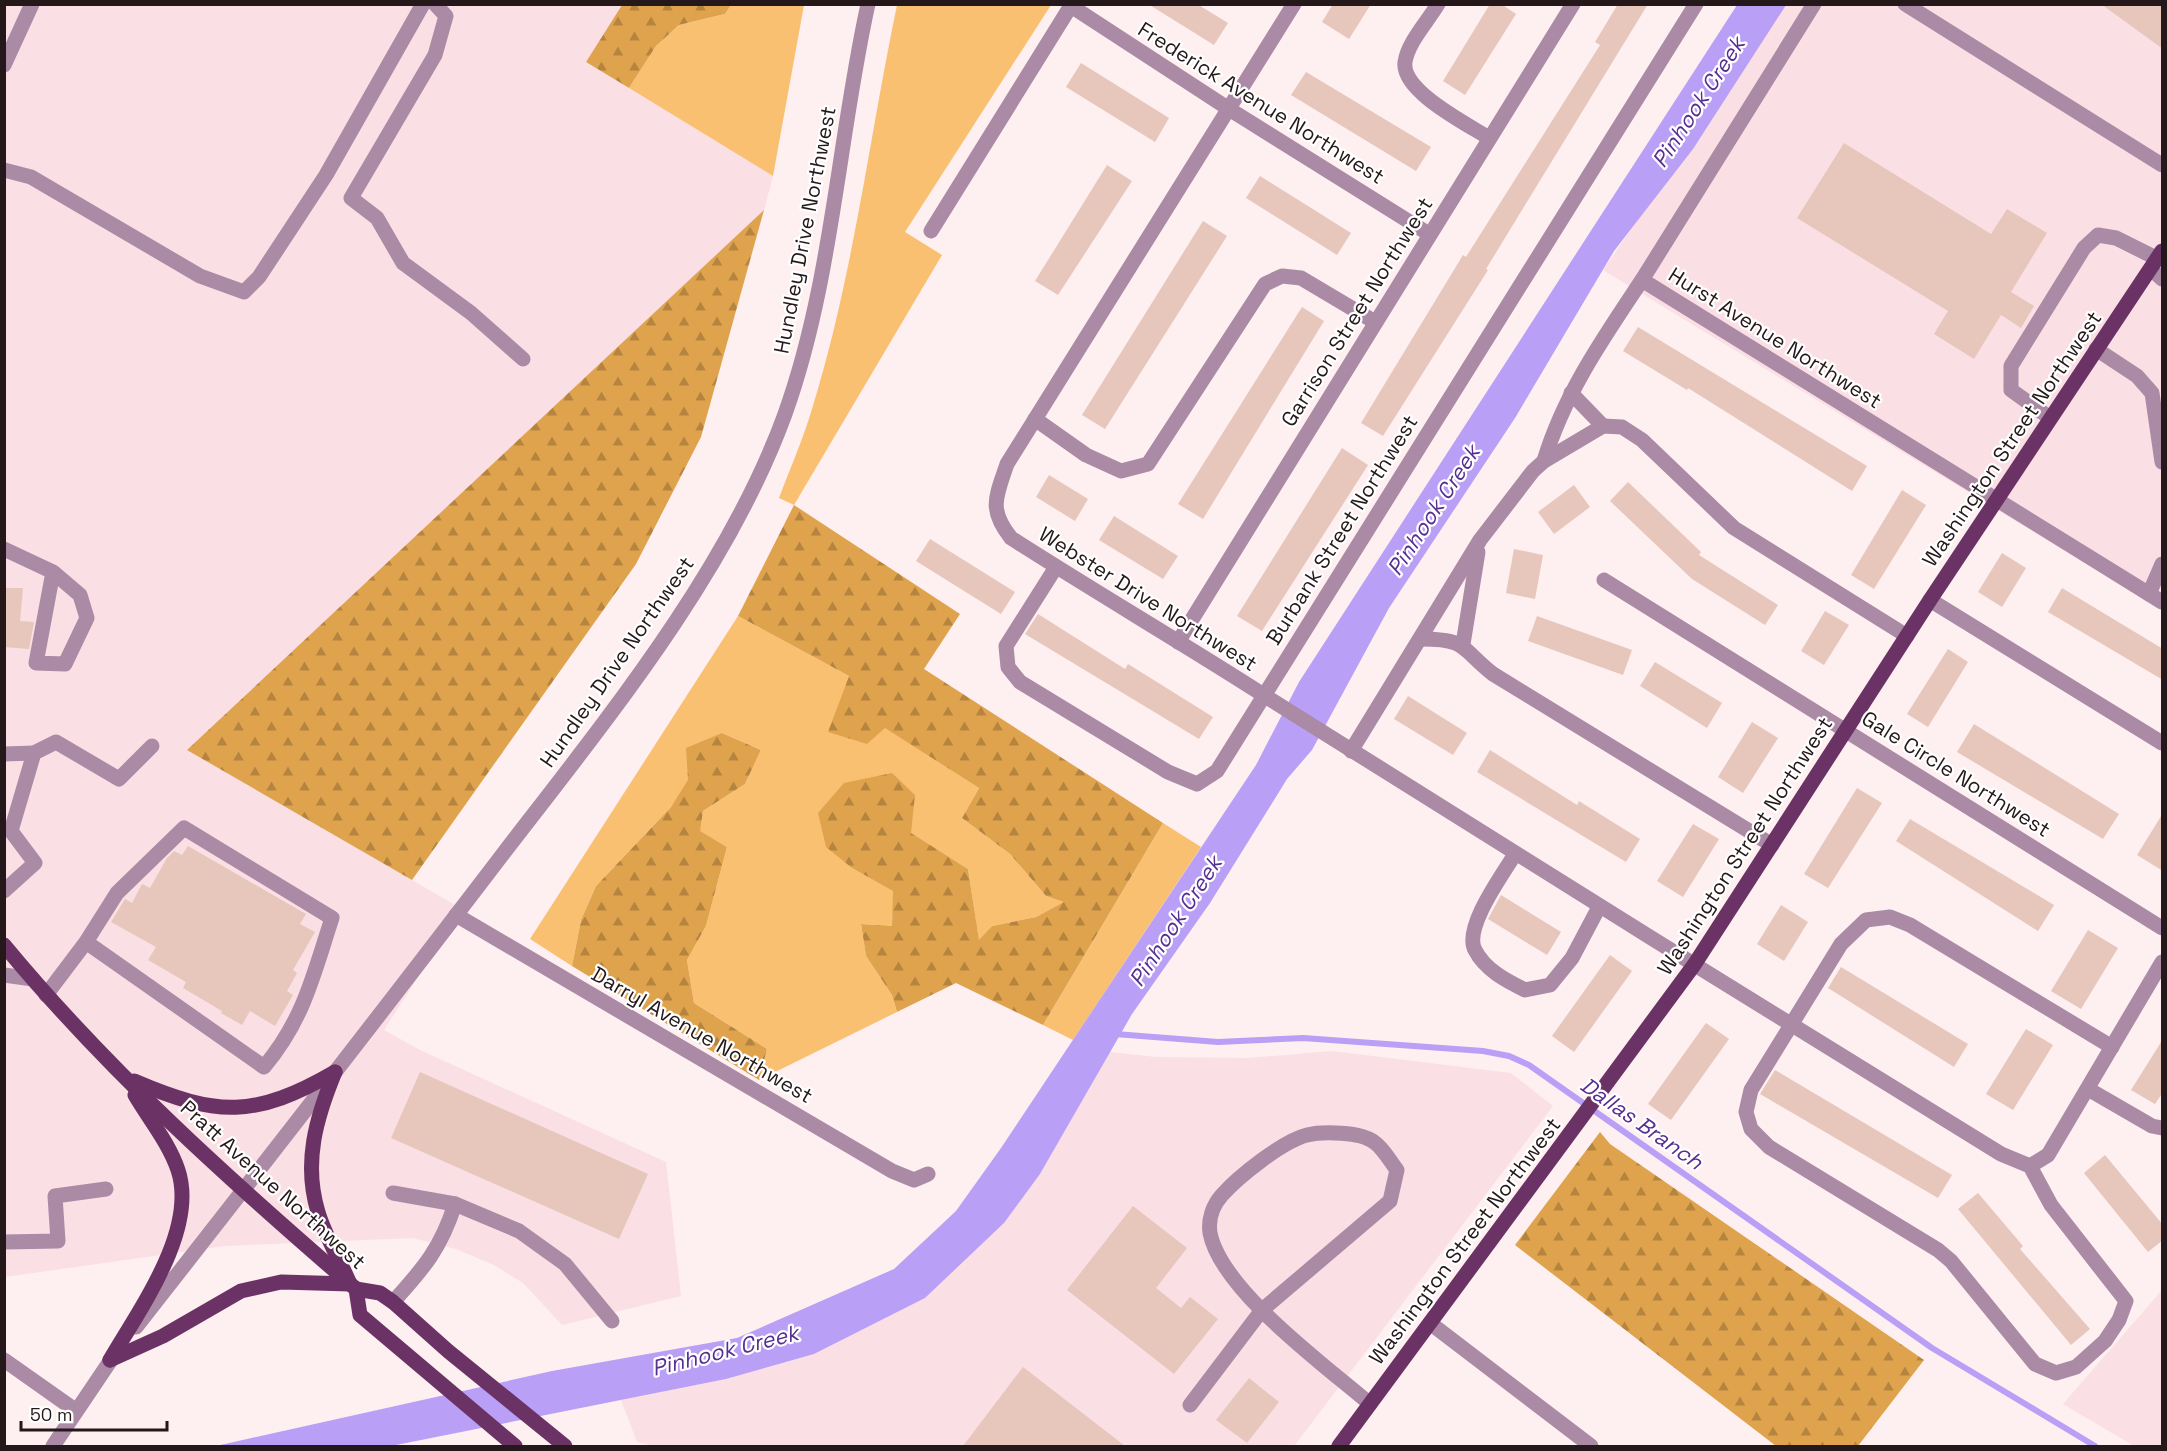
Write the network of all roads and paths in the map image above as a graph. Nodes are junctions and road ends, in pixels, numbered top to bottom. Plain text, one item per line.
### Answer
1 (32, 4) edge
2 (423, 4) edge
3 (435, 4) edge
4 (868, 4) edge
5 (1294, 4) edge
6 (1438, 4) edge
7 (1573, 4) edge
8 (1696, 4) edge
9 (1814, 4) edge
10 (1905, 4) edge
11 (1072, 5) edge
12 (4, 65) edge
13 (1228, 109) junction
14 (1489, 138) junction
15 (2163, 165) edge
16 (4, 170) edge
17 (931, 231) dead end
18 (1429, 234) junction
19 (2158, 264) edge
20 (1642, 280) junction
21 (1375, 322) junction
22 (2096, 349) junction
23 (523, 359) dead end
24 (1571, 393) junction
25 (2050, 418) junction
26 (1035, 419) junction
27 (1603, 426) junction
28 (1544, 461) junction
29 (2163, 462) edge
30 (1996, 500) junction
31 (1480, 540) junction
32 (4, 549) edge
33 (2163, 564) edge
34 (1056, 567) junction
35 (53, 573) junction
36 (1604, 580) dead end
37 (2156, 598) edge
38 (1930, 600) junction
39 (1906, 636) junction
40 (1421, 639) junction
41 (1178, 642) junction
42 (1462, 644) junction
43 (1264, 695) junction
44 (1845, 730) junction
45 (2163, 743) edge
46 (152, 746) dead end
47 (1345, 748) junction
48 (34, 753) junction
49 (4, 754) edge
50 (8, 829) edge
51 (1772, 845) junction
52 (1515, 854) junction
53 (4, 891) edge
54 (1599, 907) junction
55 (456, 915) junction
56 (2163, 928) edge
57 (86, 942) junction
58 (4, 945) edge
59 (2163, 962) edge
60 (1694, 965) junction
61 (4, 975) edge
62 (33, 979) junction
63 (46, 995) junction
64 (1792, 1025) junction
65 (2112, 1047) junction
66 (335, 1072) junction
67 (125, 1078) junction
68 (2088, 1089) junction
69 (2163, 1128) edge
70 (2030, 1166) junction
71 (928, 1174) dead end
72 (106, 1189) dead end
73 (243, 1190) junction
74 (393, 1193) dead end
75 (455, 1204) junction
76 (4, 1242) edge
77 (353, 1286) junction
78 (393, 1302) junction
79 (1262, 1310) junction
80 (612, 1321) dead end
81 (1430, 1323) junction
82 (4, 1360) edge
83 (110, 1360) junction
84 (1370, 1404) junction
85 (1190, 1405) dead end
86 (75, 1410) junction
87 (53, 1446) edge
88 (515, 1446) edge
89 (565, 1446) edge
90 (1340, 1446) edge
91 (1591, 1446) edge

1 - 12 street
2 - 16 street
3 - 23 street
4 - 55 street, Hundley Drive Northwest
5 - 13 street, Webster Drive Northwest
6 - 14 street
7 - 14 street, Garrison Street Northwest
8 - 43 street, Burbank Street Northwest
9 - 20 street, Hurst Avenue Northwest
10 - 15 street
11 - 13 street, Frederick Avenue Northwest
11 - 17 street
13 - 18 street, Frederick Avenue Northwest
13 - 26 street, Webster Drive Northwest
14 - 18 street, Garrison Street Northwest
18 - 21 street, Garrison Street Northwest
19 - 22 main road, Washington Street Northwest
19 - 25 street
20 - 24 street
20 - 30 street, Hurst Avenue Northwest
21 - 26 street
21 - 41 street, Garrison Street Northwest
22 - 25 main road, Washington Street Northwest
22 - 29 street
24 - 27 street
24 - 28 street
25 - 30 main road, Washington Street Northwest
26 - 34 street, Webster Drive Northwest
27 - 28 street
27 - 39 street
28 - 31 street
30 - 37 street, Hurst Avenue Northwest
30 - 38 main road, Washington Street Northwest
31 - 40 street
31 - 42 street
32 - 35 street
33 - 37 street
34 - 41 street, Webster Drive Northwest
34 - 43 street, Burbank Street Northwest
35 - 35 street
36 - 44 street, Gale Circle Northwest
38 - 39 main road, Washington Street Northwest
38 - 45 street
39 - 44 main road, Washington Street Northwest
40 - 42 street
40 - 47 street
41 - 43 street, Webster Drive Northwest
42 - 51 street
43 - 47 street, Webster Drive Northwest
44 - 51 main road, Washington Street Northwest
44 - 56 street, Gale Circle Northwest
46 - 48 street
47 - 52 street, Webster Drive Northwest
48 - 49 street
48 - 50 street
50 - 53 street
51 - 60 main road, Washington Street Northwest
52 - 54 street, Webster Drive Northwest
52 - 54 street
54 - 60 street, Webster Drive Northwest
55 - 66 street, Hundley Drive Northwest
55 - 71 street, Darryl Avenue Northwest
57 - 57 street
57 - 63 street
58 - 62 main road, Pratt Avenue Northwest
59 - 65 street
60 - 64 street, Webster Drive Northwest
60 - 81 main road, Washington Street Northwest
61 - 62 street
62 - 63 main road, Pratt Avenue Northwest
63 - 67 main road, Pratt Avenue Northwest
64 - 65 street
64 - 70 street, Webster Drive Northwest
64 - 70 street
65 - 68 street
66 - 67 main road
66 - 73 street, Hundley Drive Northwest
66 - 77 main road
67 - 73 main road, Pratt Avenue Northwest
67 - 83 main road
68 - 69 street
68 - 70 street
72 - 76 street
73 - 77 main road, Pratt Avenue Northwest
73 - 83 street, Hundley Drive Northwest
74 - 75 street
75 - 78 street
75 - 80 street
77 - 78 main road
77 - 83 main road
77 - 88 main road, Pratt Avenue Northwest
78 - 89 main road
79 - 79 street
79 - 84 street
79 - 85 street
81 - 84 main road, Washington Street Northwest
81 - 91 street
82 - 86 street
83 - 86 street, Hundley Drive Northwest
84 - 90 main road, Washington Street Northwest
86 - 87 street, Hundley Drive Northwest

